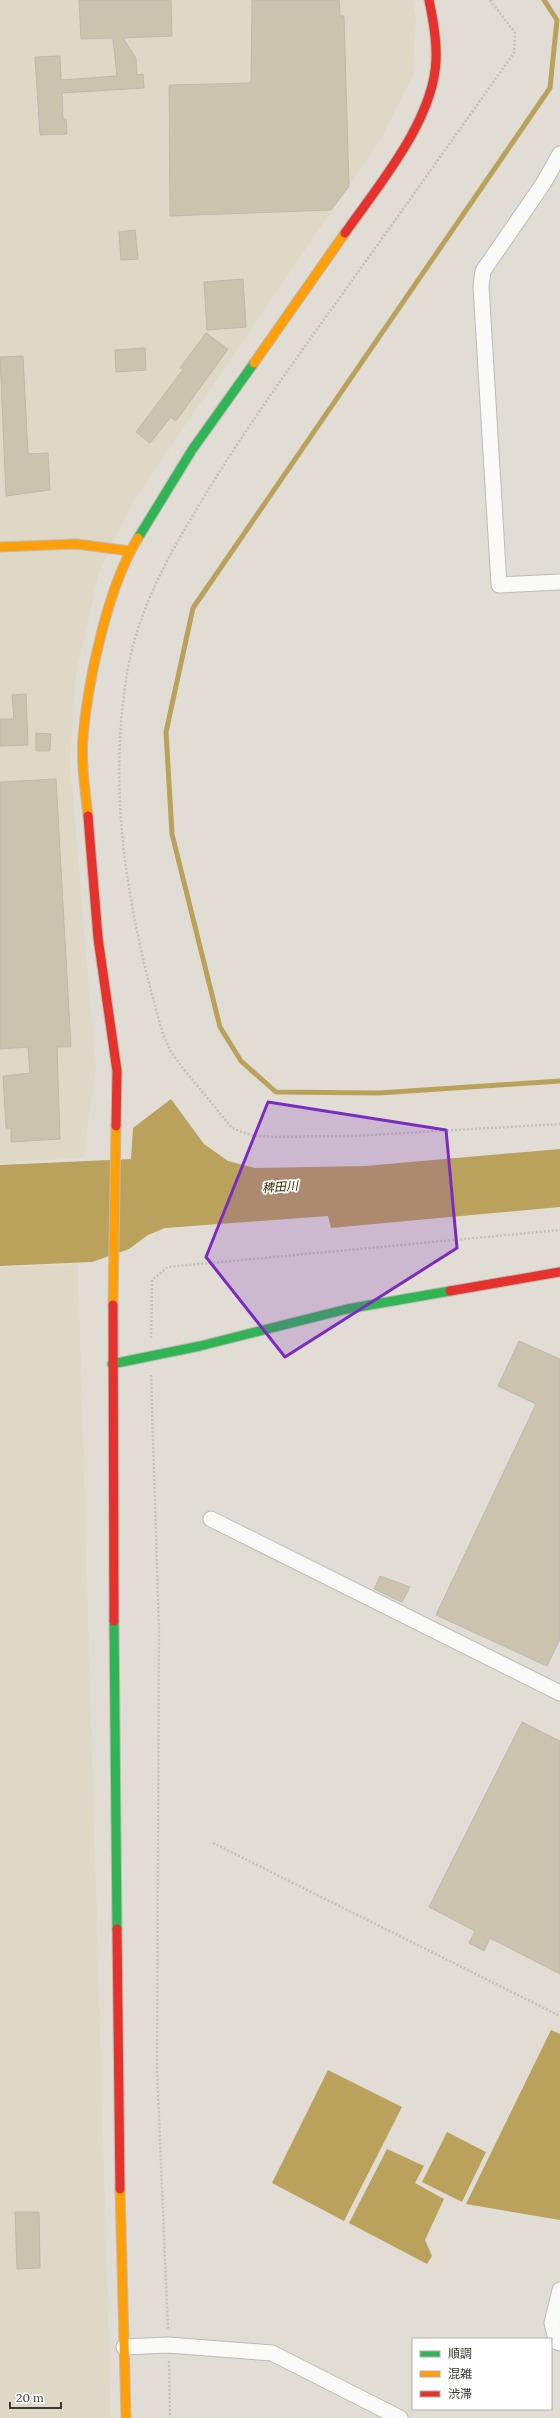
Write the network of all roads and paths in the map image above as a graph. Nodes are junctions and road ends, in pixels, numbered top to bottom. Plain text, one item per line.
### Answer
1 (429, 0) edge
2 (490, 0) edge
3 (560, 154) edge
4 (0, 547) edge
5 (130, 551) junction
6 (560, 582) edge
7 (560, 1124) edge
8 (560, 1230) edge
9 (560, 1272) edge
10 (150, 1355) junction
11 (112, 1364) junction
12 (211, 1519) dead end
13 (560, 1693) edge
14 (213, 1843) dead end
15 (560, 2016) edge
16 (560, 2290) edge
17 (560, 2343) edge
18 (168, 2344) junction
19 (124, 2347) junction
20 (126, 2418) edge
21 (170, 2418) edge
22 (400, 2418) edge

1 - 5 street
2 - 7 path
3 - 6 street
4 - 5 street
5 - 11 street
8 - 10 path
9 - 10 street
10 - 11 street
10 - 18 path
11 - 19 street
12 - 13 street
14 - 15 path
16 - 17 street
18 - 19 street
18 - 21 path
18 - 22 street
19 - 20 street

